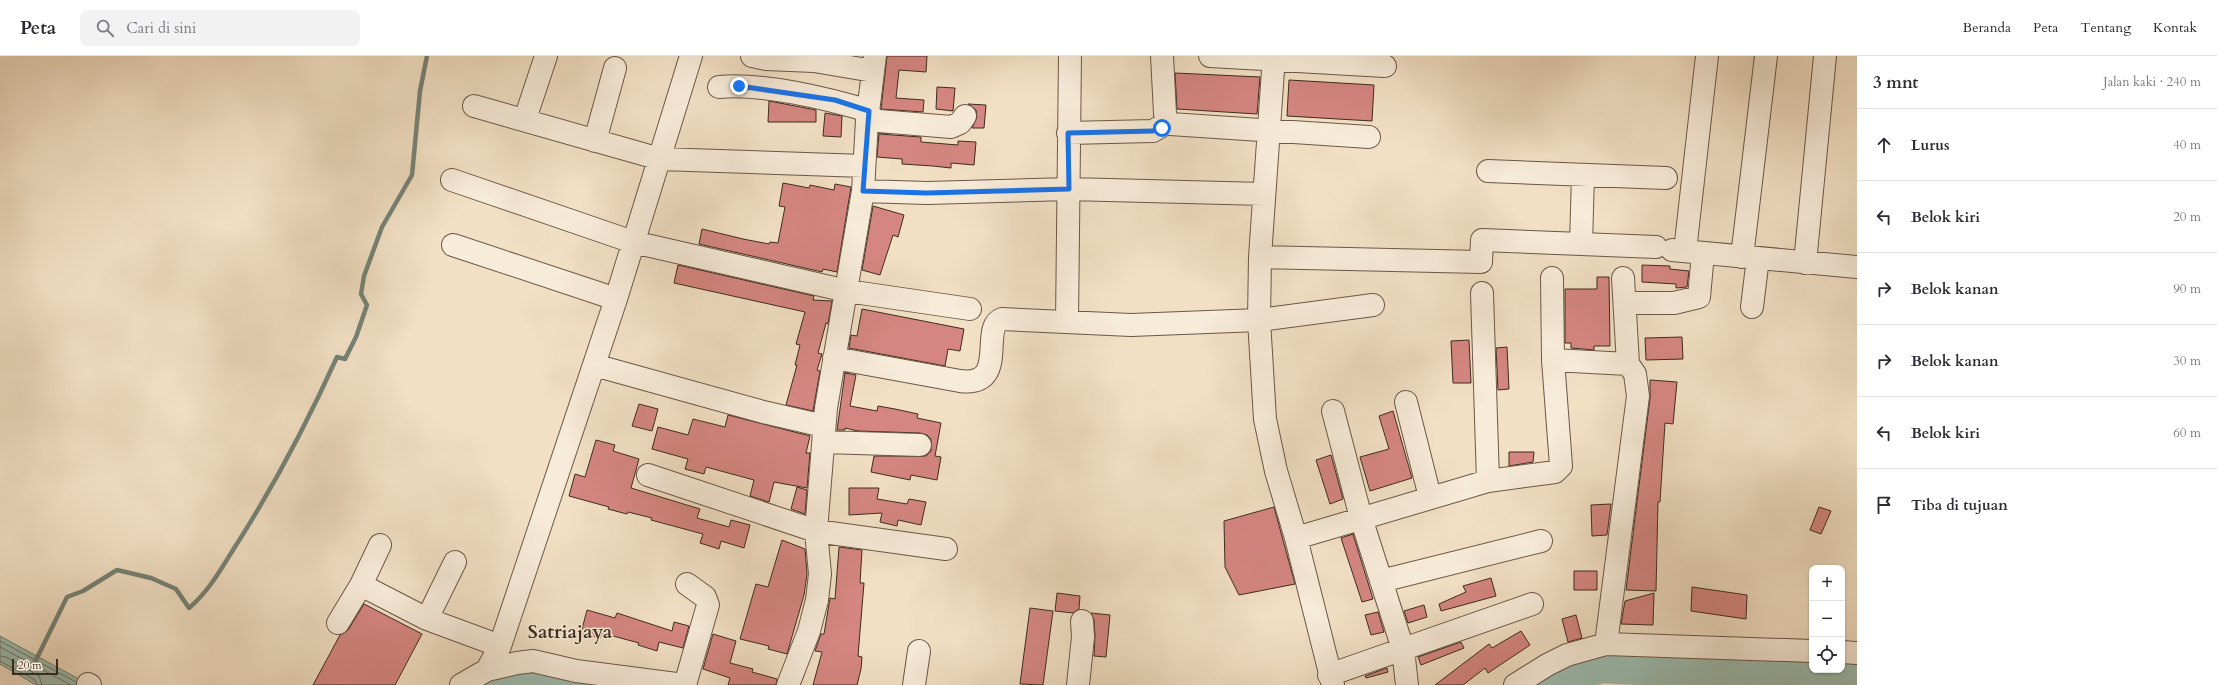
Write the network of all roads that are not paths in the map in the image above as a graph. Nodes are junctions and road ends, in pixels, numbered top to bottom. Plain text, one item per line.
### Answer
1 (546, 56) edge
2 (752, 56) edge
3 (1070, 56) edge
4 (1162, 56) edge
5 (1210, 56) edge
6 (1707, 56) edge
7 (1766, 56) edge
8 (1825, 56) edge
9 (687, 57) edge
10 (1273, 58) edge
11 (874, 64) edge
12 (1385, 66) dead end
13 (615, 68) dead end
14 (719, 87) dead end
15 (474, 106) dead end
16 (868, 116) junction
17 (965, 116) dead end
18 (525, 119) junction
19 (1168, 122) junction
20 (1268, 132) junction
21 (1068, 133) junction
22 (1369, 137) dead end
23 (595, 140) junction
24 (660, 159) junction
25 (864, 166) junction
26 (1488, 172) dead end
27 (1584, 175) junction
28 (1666, 178) dead end
29 (452, 180) dead end
30 (1069, 189) junction
31 (863, 191) junction
32 (1264, 194) junction
33 (633, 242) junction
34 (1581, 244) junction
35 (453, 245) dead end
36 (1679, 250) junction
37 (1260, 257) junction
38 (1750, 258) junction
39 (1805, 263) junction
40 (1857, 267) edge
41 (1552, 278) dead end
42 (1623, 278) dead end
43 (847, 291) junction
44 (1482, 293) dead end
45 (616, 299) junction
46 (1625, 303) junction
47 (1373, 305) dead end
48 (1752, 307) dead end
49 (970, 309) dead end
50 (1259, 320) junction
51 (1067, 322) junction
52 (834, 358) junction
53 (1553, 360) junction
54 (1628, 364) junction
55 (594, 366) junction
56 (1406, 402) dead end
57 (1333, 411) dead end
58 (824, 434) junction
59 (920, 445) dead end
60 (648, 475) dead end
61 (1488, 481) junction
62 (1430, 497) junction
63 (1361, 518) junction
64 (816, 531) junction
65 (1296, 538) junction
66 (1541, 541) dead end
67 (380, 546) dead end
68 (946, 549) dead end
69 (455, 562) dead end
70 (1381, 580) junction
71 (687, 584) dead end
72 (361, 585) junction
73 (1532, 604) dead end
74 (427, 619) junction
75 (1082, 621) dead end
76 (338, 623) dead end
77 (1606, 644) junction
78 (500, 646) junction
79 (1403, 648) junction
80 (919, 651) dead end
81 (1809, 651) edge
82 (1845, 652) edge
83 (1857, 653) edge
84 (487, 670) junction
85 (575, 678) edge
86 (1331, 680) edge
87 (461, 685) edge
88 (684, 685) edge
89 (788, 685) edge
90 (914, 685) edge
91 (1078, 685) edge
92 (1407, 685) edge
93 (1515, 685) edge

1 - 18 street
2 - 11 street
3 - 21 street
4 - 19 street
5 - 10 street
6 - 36 street
7 - 38 street
8 - 39 street
9 - 24 street
10 - 12 street
10 - 20 street
11 - 16 street
13 - 23 street
14 - 16 street
15 - 18 street
16 - 17 street
16 - 25 street
18 - 23 street
19 - 20 street
19 - 21 street
20 - 22 street
20 - 32 street
21 - 30 street
23 - 24 street
24 - 25 street
24 - 33 street
25 - 31 street
26 - 27 street
27 - 28 street
27 - 34 street
29 - 33 street
30 - 31 street
30 - 32 street
30 - 51 street
31 - 43 street
32 - 37 street
33 - 43 street
33 - 45 street
34 - 36 street
34 - 37 street
35 - 45 street
36 - 38 street
36 - 46 street
37 - 50 street
38 - 39 street
38 - 48 street
39 - 40 street
41 - 53 street
42 - 46 street
43 - 49 street
43 - 52 street
44 - 61 street
45 - 55 street
46 - 54 street
47 - 50 street
50 - 51 street
50 - 65 street
51 - 52 street
52 - 58 street
53 - 54 street
53 - 61 street
54 - 77 street
55 - 58 street
55 - 78 street
56 - 62 street
57 - 63 street
58 - 59 street
58 - 64 street
60 - 64 street
61 - 62 street
62 - 63 street
63 - 65 street
63 - 70 street
64 - 68 street
64 - 89 street
65 - 86 street
66 - 70 street
67 - 72 street
69 - 74 street
70 - 79 street
71 - 88 street
72 - 74 street
72 - 76 street
73 - 79 street
74 - 78 street
75 - 91 street
77 - 81 street
77 - 93 street
78 - 84 street
79 - 86 street
79 - 92 street
80 - 90 street
82 - 83 street
84 - 85 street
84 - 87 street
85 - 88 street

